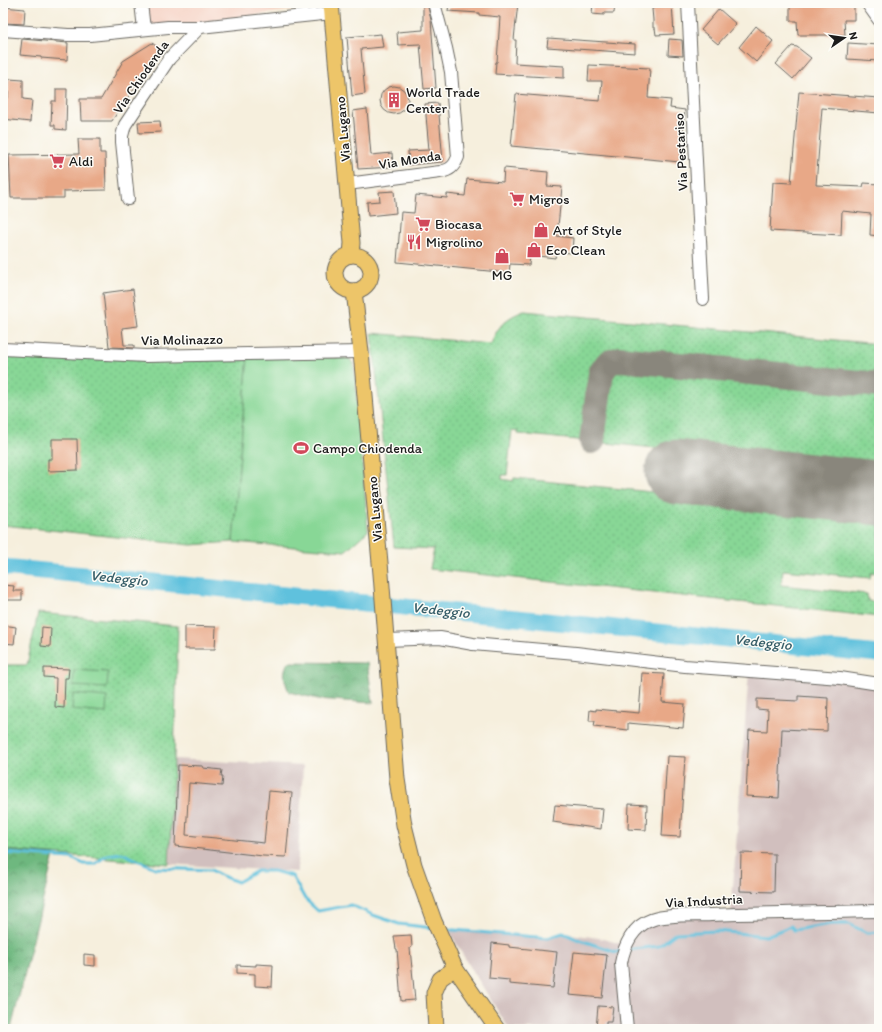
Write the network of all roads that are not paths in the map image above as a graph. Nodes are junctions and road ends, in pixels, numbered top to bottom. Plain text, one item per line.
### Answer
1 (141, 3) edge
2 (434, 3) edge
3 (688, 3) edge
4 (867, 3) edge
5 (332, 8) edge
6 (879, 20) edge
7 (200, 27) junction
8 (144, 29) junction
9 (3, 30) edge
10 (347, 184) junction
11 (128, 199) dead end
12 (351, 255) junction
13 (354, 291) junction
14 (703, 299) dead end
15 (3, 349) edge
16 (362, 352) junction
17 (386, 636) junction
18 (879, 684) edge
19 (879, 911) edge
20 (455, 968) junction
21 (436, 1029) edge
22 (497, 1029) edge
23 (627, 1029) edge

1 - 8 street
2 - 10 street, Via Monda
3 - 14 street, Via Pestariso
4 - 6 street
5 - 7 street
5 - 10 main road, Via Lugano
7 - 8 street
7 - 11 street, Via Chiodenda
8 - 9 street
10 - 12 main road, Via Lugano
12 - 13 main road
12 - 13 main road
13 - 16 main road, Via Lugano
15 - 16 street, Via Molinazzo
16 - 17 main road, Via Lugano
17 - 18 street
17 - 20 main road, Via Lugano
19 - 23 street, Via Industria
20 - 21 main road
20 - 22 main road, Via Lugano

